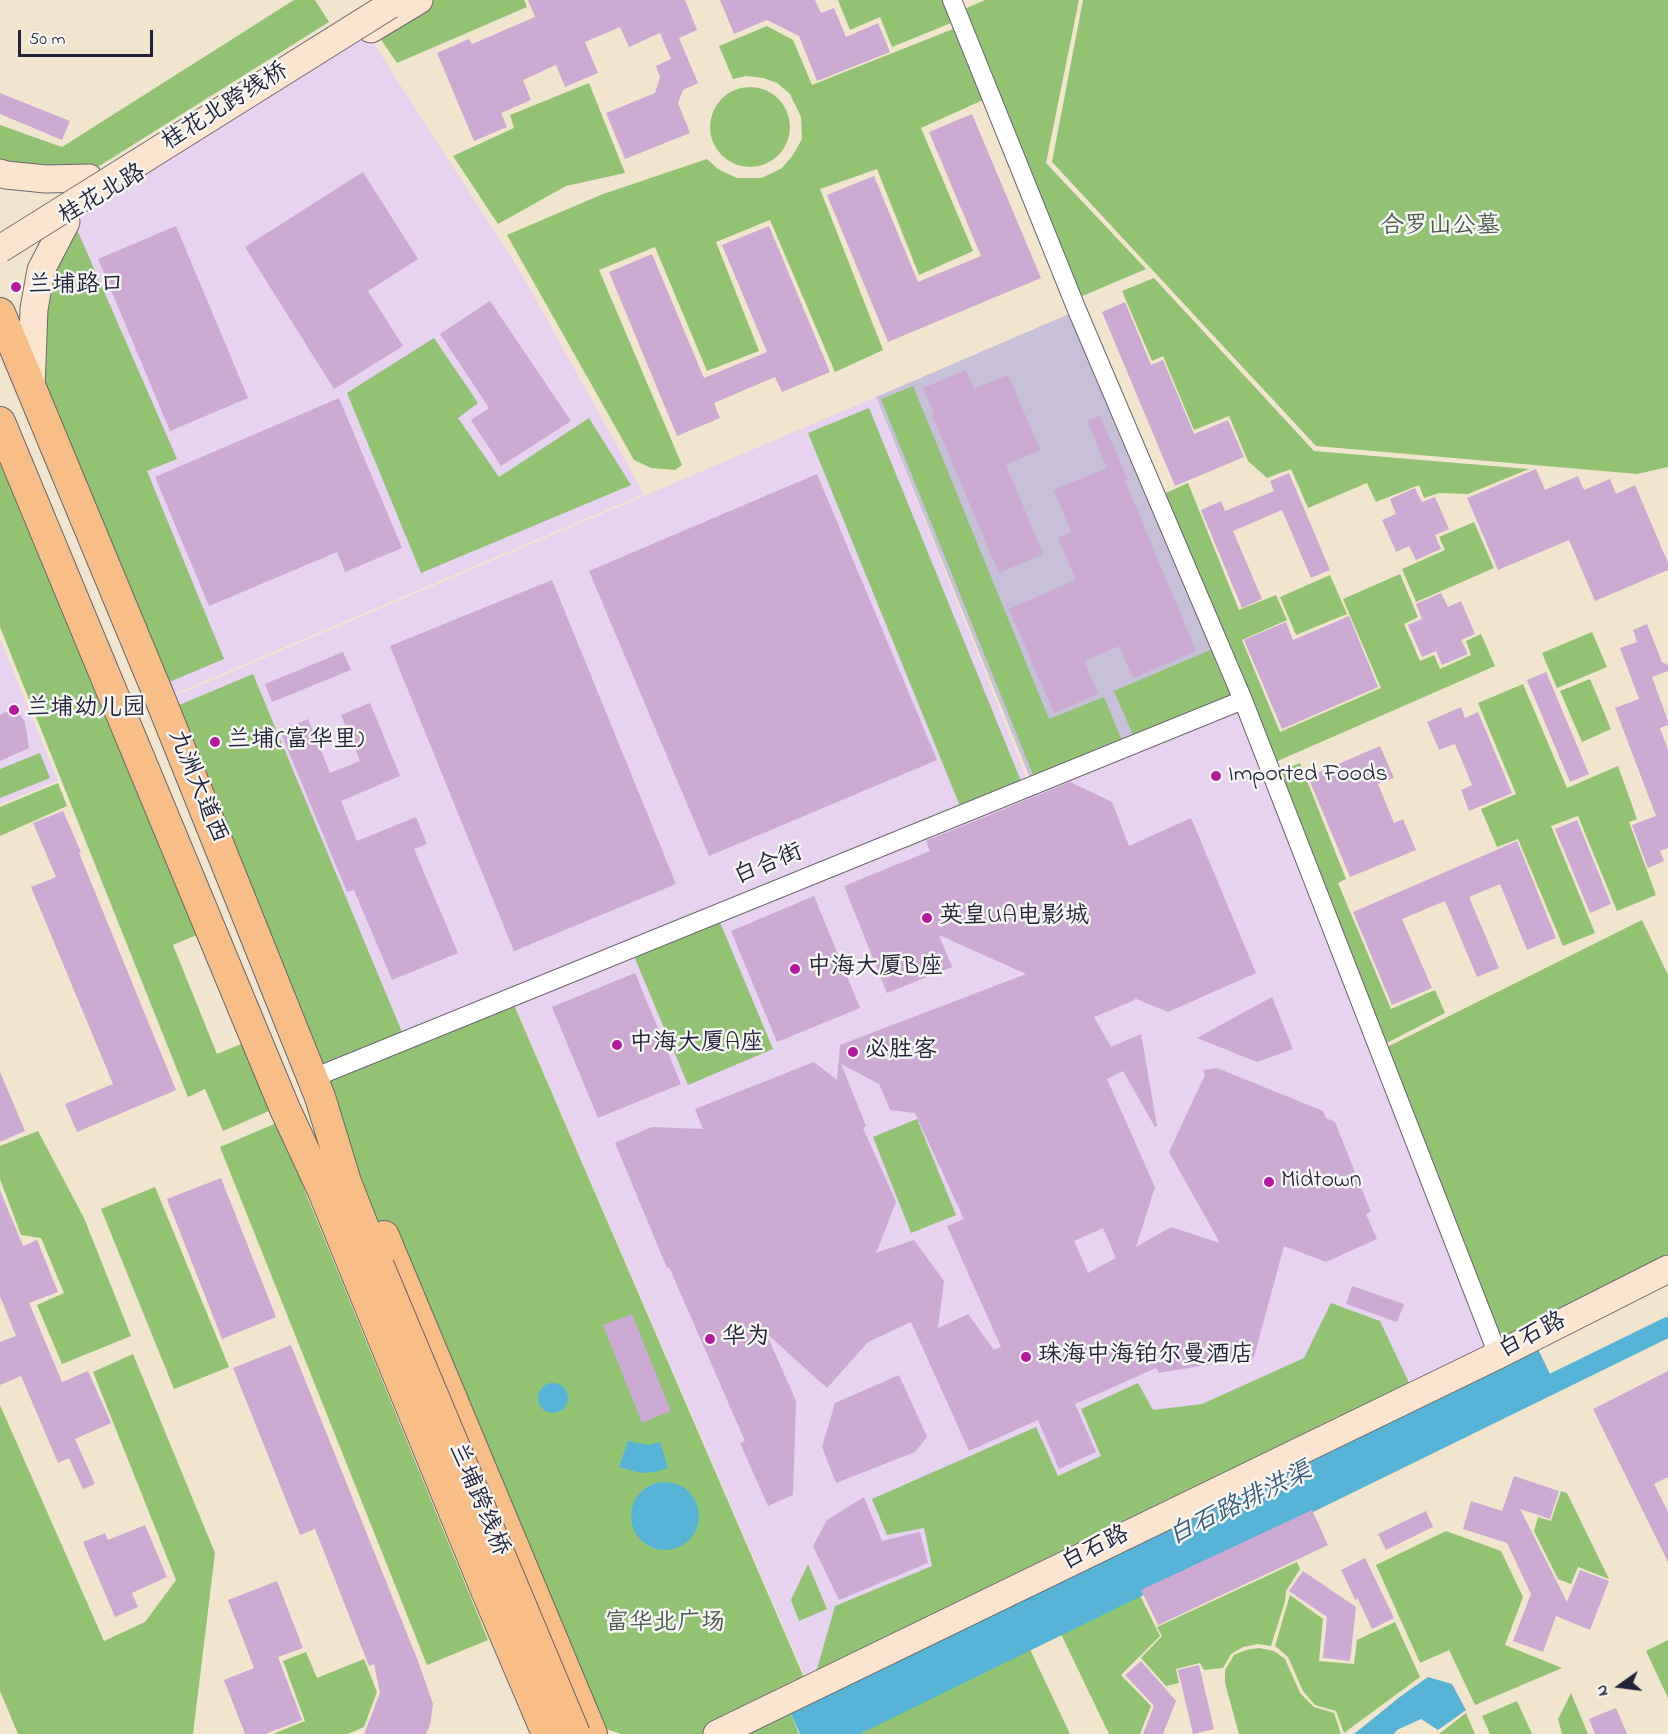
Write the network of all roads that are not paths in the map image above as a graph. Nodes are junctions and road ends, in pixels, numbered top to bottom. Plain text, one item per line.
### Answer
1 (419, 0) edge
2 (952, 0) edge
3 (392, 1) edge
4 (0, 173) edge
5 (89, 178) junction
6 (66, 222) junction
7 (0, 249) edge
8 (0, 313) edge
9 (31, 388) junction
10 (0, 422) edge
11 (1243, 700) junction
12 (316, 1087) junction
13 (285, 1110) junction
14 (1668, 1269) edge
15 (368, 1271) junction
16 (1498, 1355) junction
17 (576, 1694) junction
18 (534, 1728) edge
19 (588, 1732) edge
20 (717, 1734) edge

1 - 6 main road, 桂花北路
2 - 11 street
3 - 5 main road, 桂花北路
3 - 7 main road, 桂花北跨线桥, bridge
4 - 5 main road
5 - 6 main road, 桂花北路
6 - 9 main road
8 - 9 main road, 九洲大道西
9 - 12 main road, 九洲大道西
10 - 13 main road, 九洲大道西
11 - 12 street, 白合街
11 - 16 street
12 - 15 main road, 九洲大道西
12 - 17 main road
13 - 15 main road, 九洲大道西
13 - 18 main road
14 - 16 main road, 白石路
15 - 18 main road, 兰埔跨线桥, bridge
15 - 19 main road, 兰埔跨线桥, bridge
16 - 20 main road, 白石路
17 - 18 main road
17 - 19 main road

